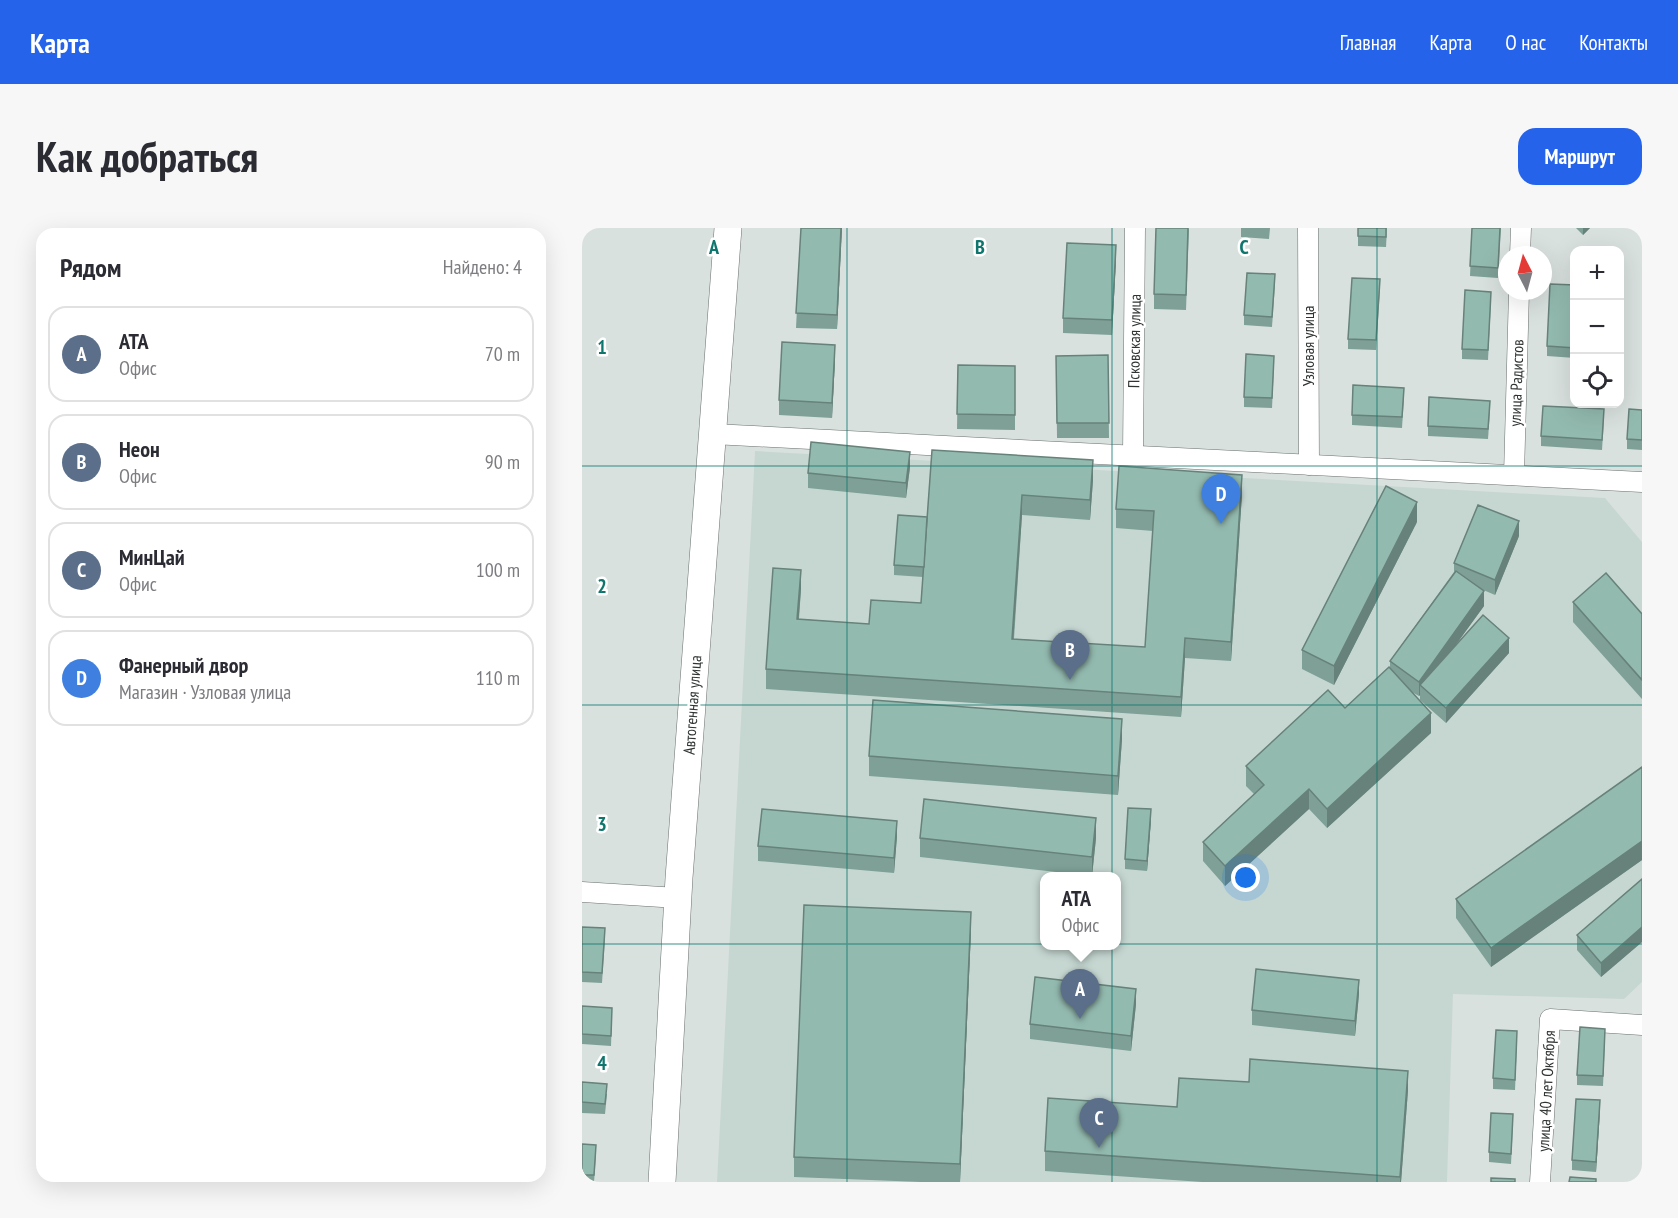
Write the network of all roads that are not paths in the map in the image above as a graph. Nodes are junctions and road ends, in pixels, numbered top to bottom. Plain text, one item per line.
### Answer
1 (728, 228) edge
2 (1135, 228) edge
3 (1308, 228) edge
4 (1521, 228) edge
5 (1520, 246) edge
6 (1519, 300) edge
7 (713, 434) junction
8 (1133, 454) junction
9 (1309, 465) junction
10 (1514, 475) junction
11 (1642, 482) edge
12 (582, 892) edge
13 (678, 898) junction
14 (1642, 1025) edge
15 (663, 1182) edge
16 (1540, 1182) edge

1 - 7 street, Автогенная улица
2 - 8 street, Псковская улица
3 - 9 street, Узловая улица
4 - 5 street
6 - 10 street, улица Радистов
7 - 8 street
7 - 13 street, Автогенная улица
8 - 9 street
9 - 10 street
10 - 11 street
12 - 13 street
13 - 15 street, Автогенная улица
14 - 16 street, улица 40 лет Октября

